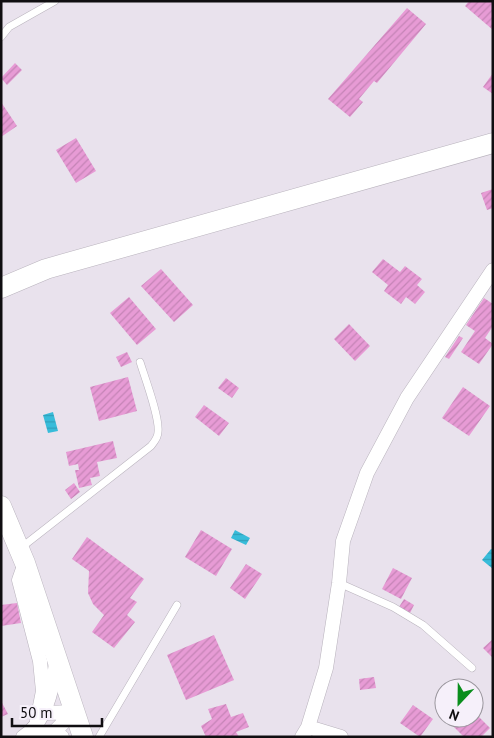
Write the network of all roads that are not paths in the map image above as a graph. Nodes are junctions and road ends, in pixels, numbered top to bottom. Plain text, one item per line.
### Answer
1 (55, 1) edge
2 (1, 37) edge
3 (493, 143) edge
4 (46, 270) junction
5 (493, 270) edge
6 (1, 275) edge
7 (1, 288) edge
8 (140, 362) dead end
9 (1, 506) edge
10 (22, 556) junction
11 (339, 583) junction
12 (178, 605) dead end
13 (57, 657) junction
14 (472, 668) dead end
15 (74, 712) junction
16 (40, 717) junction
17 (305, 732) edge
18 (58, 734) edge
19 (25, 735) edge
20 (83, 737) edge
21 (99, 737) edge
22 (341, 737) edge

1 - 2 lane
3 - 4 street
4 - 6 street
4 - 7 street
5 - 11 street
8 - 10 lane
9 - 10 street
10 - 13 street
10 - 16 street
11 - 14 lane
11 - 17 street
12 - 21 lane
13 - 15 street
13 - 16 street
15 - 16 street
15 - 18 street
15 - 20 street
16 - 19 street
17 - 22 street
18 - 19 street

